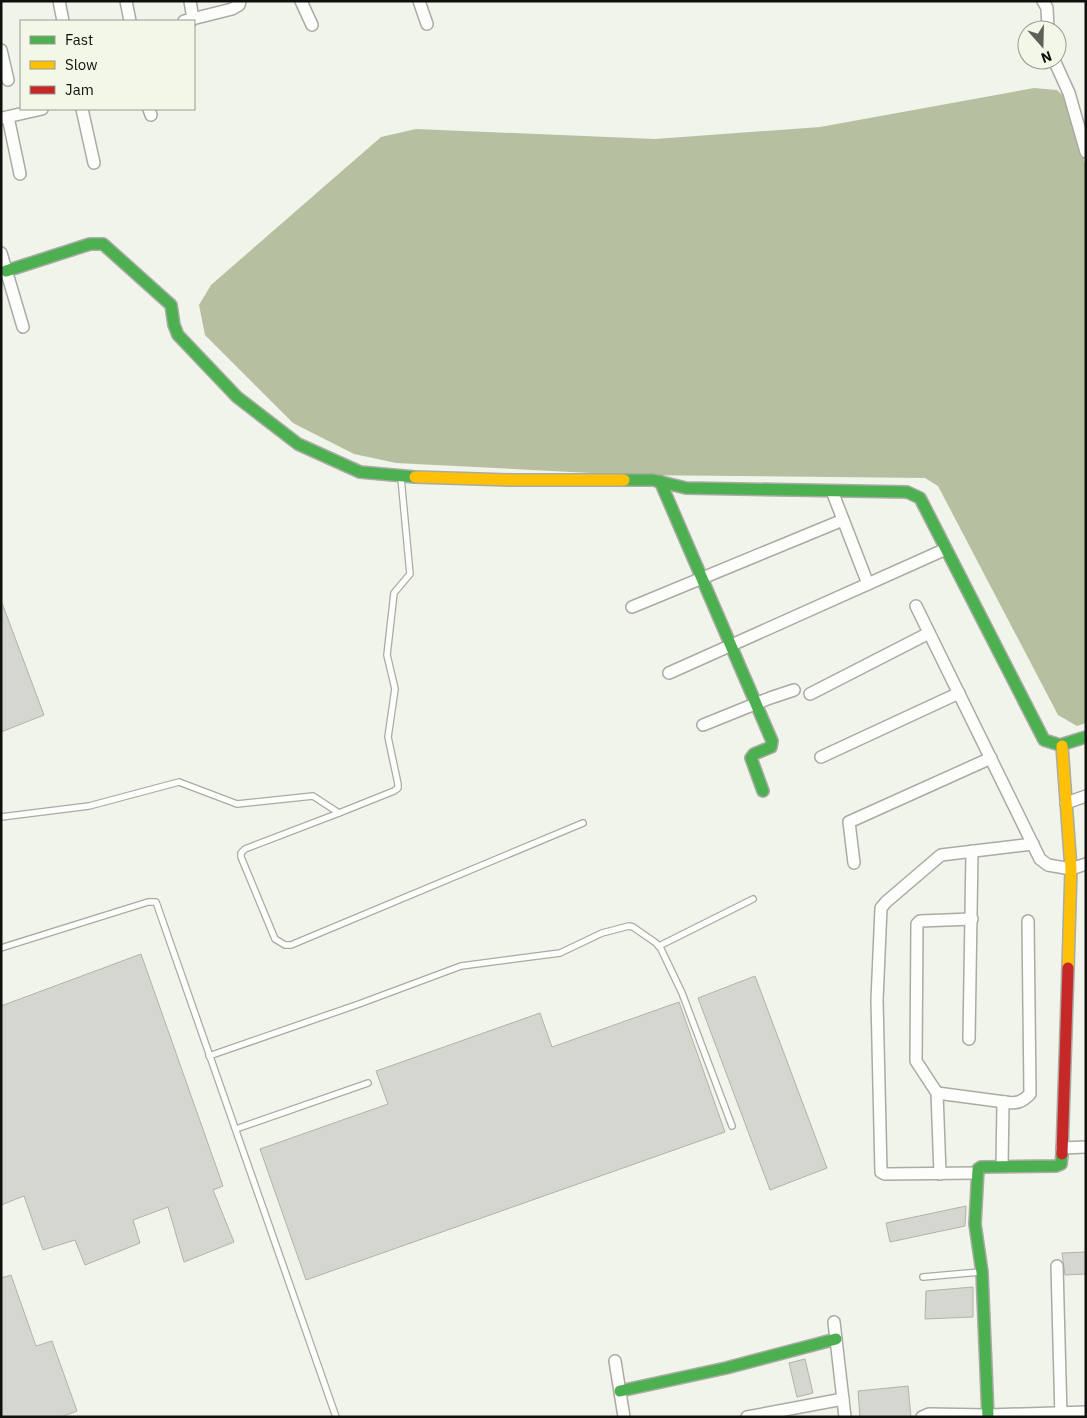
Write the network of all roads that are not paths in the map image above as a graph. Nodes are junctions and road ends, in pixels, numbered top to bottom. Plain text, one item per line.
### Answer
1 (59, 1) edge
2 (126, 1) edge
3 (190, 1) edge
4 (240, 1) edge
5 (419, 1) edge
6 (1043, 1) edge
7 (305, 2) edge
8 (63, 20) edge
9 (130, 20) edge
10 (189, 20) edge
11 (1048, 20) edge
12 (427, 24) dead end
13 (312, 25) dead end
14 (1, 50) edge
15 (1058, 70) edge
16 (8, 80) dead end
17 (38, 110) edge
18 (82, 110) edge
19 (5, 118) edge
20 (1086, 152) edge
21 (94, 163) dead end
22 (20, 174) dead end
23 (1, 253) edge
24 (6, 271) junction
25 (23, 327) dead end
26 (400, 476) junction
27 (660, 482) junction
28 (832, 491) junction
29 (843, 520) junction
30 (946, 549) junction
31 (702, 579) junction
32 (868, 584) junction
33 (916, 606) dead end
34 (632, 607) dead end
35 (929, 633) junction
36 (731, 645) junction
37 (669, 673) dead end
38 (794, 690) dead end
39 (959, 693) junction
40 (810, 694) dead end
41 (756, 703) junction
42 (703, 725) dead end
43 (1086, 737) edge
44 (1062, 746) junction
45 (821, 757) dead end
46 (991, 758) junction
47 (763, 791) dead end
48 (1086, 796) edge
49 (1066, 802) junction
50 (339, 813) junction
51 (1, 817) edge
52 (583, 824) dead end
53 (1033, 844) junction
54 (972, 851) junction
55 (854, 863) dead end
56 (1086, 864) edge
57 (1071, 869) junction
58 (753, 899) dead end
59 (972, 919) junction
60 (1028, 921) dead end
61 (659, 946) junction
62 (1, 948) edge
63 (969, 1039) dead end
64 (208, 1056) junction
65 (368, 1083) dead end
66 (937, 1093) junction
67 (1005, 1102) junction
68 (732, 1126) dead end
69 (236, 1129) junction
70 (1086, 1147) edge
71 (1062, 1148) junction
72 (1002, 1166) junction
73 (940, 1174) junction
74 (977, 1174) junction
75 (1057, 1266) dead end
76 (982, 1272) junction
77 (923, 1277) dead end
78 (834, 1322) dead end
79 (836, 1338) junction
80 (615, 1360) dead end
81 (620, 1391) junction
82 (843, 1399) junction
83 (1086, 1412) edge
84 (1061, 1415) edge
85 (988, 1416) edge
86 (336, 1417) edge
87 (624, 1417) edge
88 (747, 1417) edge
89 (845, 1417) edge
90 (922, 1417) edge

1 - 8 street
2 - 9 street
3 - 10 street
4 - 10 street
5 - 12 street
6 - 11 street
7 - 13 street
14 - 16 street
15 - 20 street
17 - 19 street
18 - 21 street
19 - 22 street
23 - 24 street
24 - 25 street
24 - 26 street
26 - 27 street
26 - 50 lane
27 - 28 street
27 - 31 street
28 - 29 street
28 - 30 street
29 - 31 street
29 - 32 street
30 - 32 street
30 - 44 street
31 - 34 street
31 - 36 street
32 - 36 street
33 - 35 street
35 - 39 street
35 - 40 street
36 - 37 street
36 - 41 street
38 - 41 street
39 - 45 street
39 - 46 street
41 - 42 street
41 - 47 street
43 - 44 street
44 - 49 street
46 - 53 street
46 - 55 street
48 - 49 street
49 - 57 street
50 - 51 lane
50 - 52 lane
53 - 54 street
53 - 57 street
54 - 59 street
54 - 73 street
56 - 57 street
57 - 71 street
58 - 61 lane
59 - 63 street
59 - 66 street
60 - 67 street
61 - 64 lane
61 - 68 lane
62 - 64 lane
64 - 69 lane
65 - 69 lane
66 - 67 street
66 - 73 street
67 - 72 street
69 - 86 lane
70 - 71 street
71 - 72 street
72 - 74 street
73 - 74 street
74 - 76 street
75 - 84 street
76 - 77 lane
76 - 85 street
78 - 79 street
79 - 81 street
79 - 82 street
80 - 81 street
81 - 87 street
82 - 88 street
82 - 89 street
83 - 84 street
84 - 85 street
85 - 90 street

